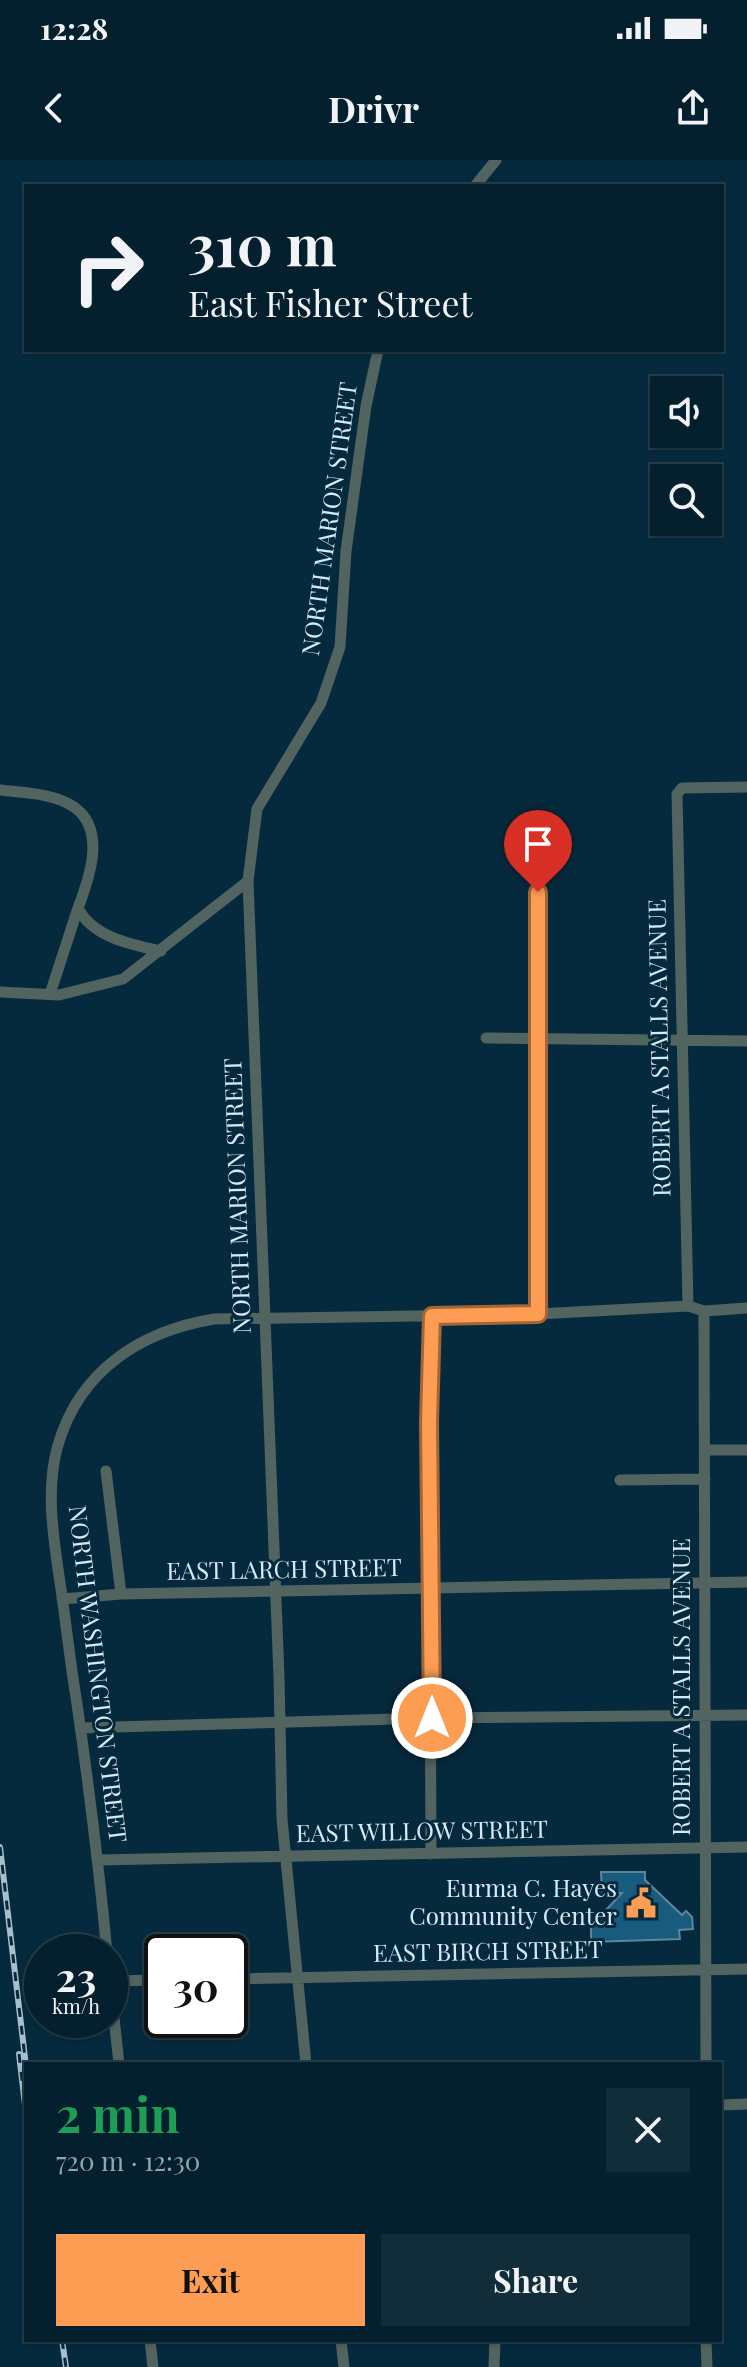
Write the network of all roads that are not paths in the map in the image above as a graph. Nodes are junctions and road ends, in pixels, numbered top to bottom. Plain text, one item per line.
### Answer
1 (496, 160) edge
2 (477, 184) edge
3 (378, 352) edge
4 (747, 787) edge
5 (0, 790) edge
6 (539, 856) dead end
7 (248, 881) junction
8 (78, 908) junction
9 (161, 951) junction
10 (0, 992) edge
11 (50, 994) junction
12 (486, 1038) dead end
13 (537, 1040) junction
14 (680, 1040) junction
15 (747, 1041) edge
16 (688, 1306) junction
17 (747, 1308) edge
18 (704, 1311) junction
19 (538, 1314) junction
20 (432, 1316) junction
21 (265, 1318) junction
22 (705, 1450) junction
23 (747, 1450) edge
24 (106, 1471) dead end
25 (705, 1479) junction
26 (620, 1480) dead end
27 (747, 1582) edge
28 (706, 1584) junction
29 (432, 1589) junction
30 (275, 1593) junction
31 (121, 1594) junction
32 (62, 1599) junction
33 (705, 1715) junction
34 (747, 1715) edge
35 (432, 1718) junction
36 (281, 1722) junction
37 (80, 1728) junction
38 (747, 1847) edge
39 (704, 1848) junction
40 (431, 1854) junction
41 (284, 1857) junction
42 (98, 1860) junction
43 (105, 1934) edge
44 (747, 1969) edge
45 (705, 1970) junction
46 (295, 1977) junction
47 (248, 1978) edge
48 (116, 2038) edge
49 (119, 2062) edge
50 (306, 2062) edge
51 (706, 2062) edge
52 (747, 2104) edge
53 (722, 2105) edge
54 (150, 2342) edge
55 (341, 2342) edge
56 (495, 2342) edge
57 (706, 2342) edge
58 (153, 2367) edge
59 (344, 2367) edge
60 (494, 2367) edge
61 (707, 2367) edge

1 - 2 street
3 - 7 street, NORTH MARION STREET
4 - 14 street, ROBERT A STALLS AVENUE
5 - 8 street
6 - 13 street
7 - 9 street
7 - 21 street, NORTH MARION STREET
8 - 9 street
8 - 11 street
9 - 11 street
10 - 11 street
12 - 13 street
13 - 14 street
13 - 19 street
14 - 15 street
14 - 16 street, ROBERT A STALLS AVENUE
16 - 18 street
16 - 19 street, NORTH WASHINGTON STREET
17 - 18 street
18 - 22 street, ROBERT A STALLS AVENUE
19 - 20 street, NORTH WASHINGTON STREET
20 - 21 street, NORTH WASHINGTON STREET
20 - 29 street
21 - 30 street, NORTH MARION STREET
21 - 32 street, NORTH WASHINGTON STREET
22 - 23 street
22 - 25 street, ROBERT A STALLS AVENUE
24 - 31 street
25 - 26 street
25 - 28 street, ROBERT A STALLS AVENUE
27 - 28 street, EAST LARCH STREET
28 - 29 street, EAST LARCH STREET
28 - 33 street, ROBERT A STALLS AVENUE
29 - 30 street, EAST LARCH STREET
29 - 35 street
30 - 31 street, EAST LARCH STREET
30 - 36 street, NORTH MARION STREET
31 - 32 street, EAST LARCH STREET
32 - 37 street, NORTH WASHINGTON STREET
33 - 34 street
33 - 35 street
33 - 39 street, ROBERT A STALLS AVENUE
35 - 36 street
35 - 40 street
36 - 37 street
36 - 41 street, NORTH MARION STREET
37 - 42 street, NORTH WASHINGTON STREET
38 - 39 street, EAST WILLOW STREET
39 - 40 street, EAST WILLOW STREET
39 - 45 street, ROBERT A STALLS AVENUE
40 - 41 street, EAST WILLOW STREET
41 - 42 street, EAST WILLOW STREET
41 - 46 street, NORTH MARION STREET
42 - 43 street, NORTH WASHINGTON STREET
44 - 45 street, EAST BIRCH STREET
45 - 46 street, EAST BIRCH STREET
45 - 51 street, ROBERT A STALLS AVENUE
46 - 47 street, EAST BIRCH STREET
46 - 50 street, NORTH MARION STREET
48 - 49 street
52 - 53 street
54 - 58 street
55 - 59 street
56 - 60 street
57 - 61 street

